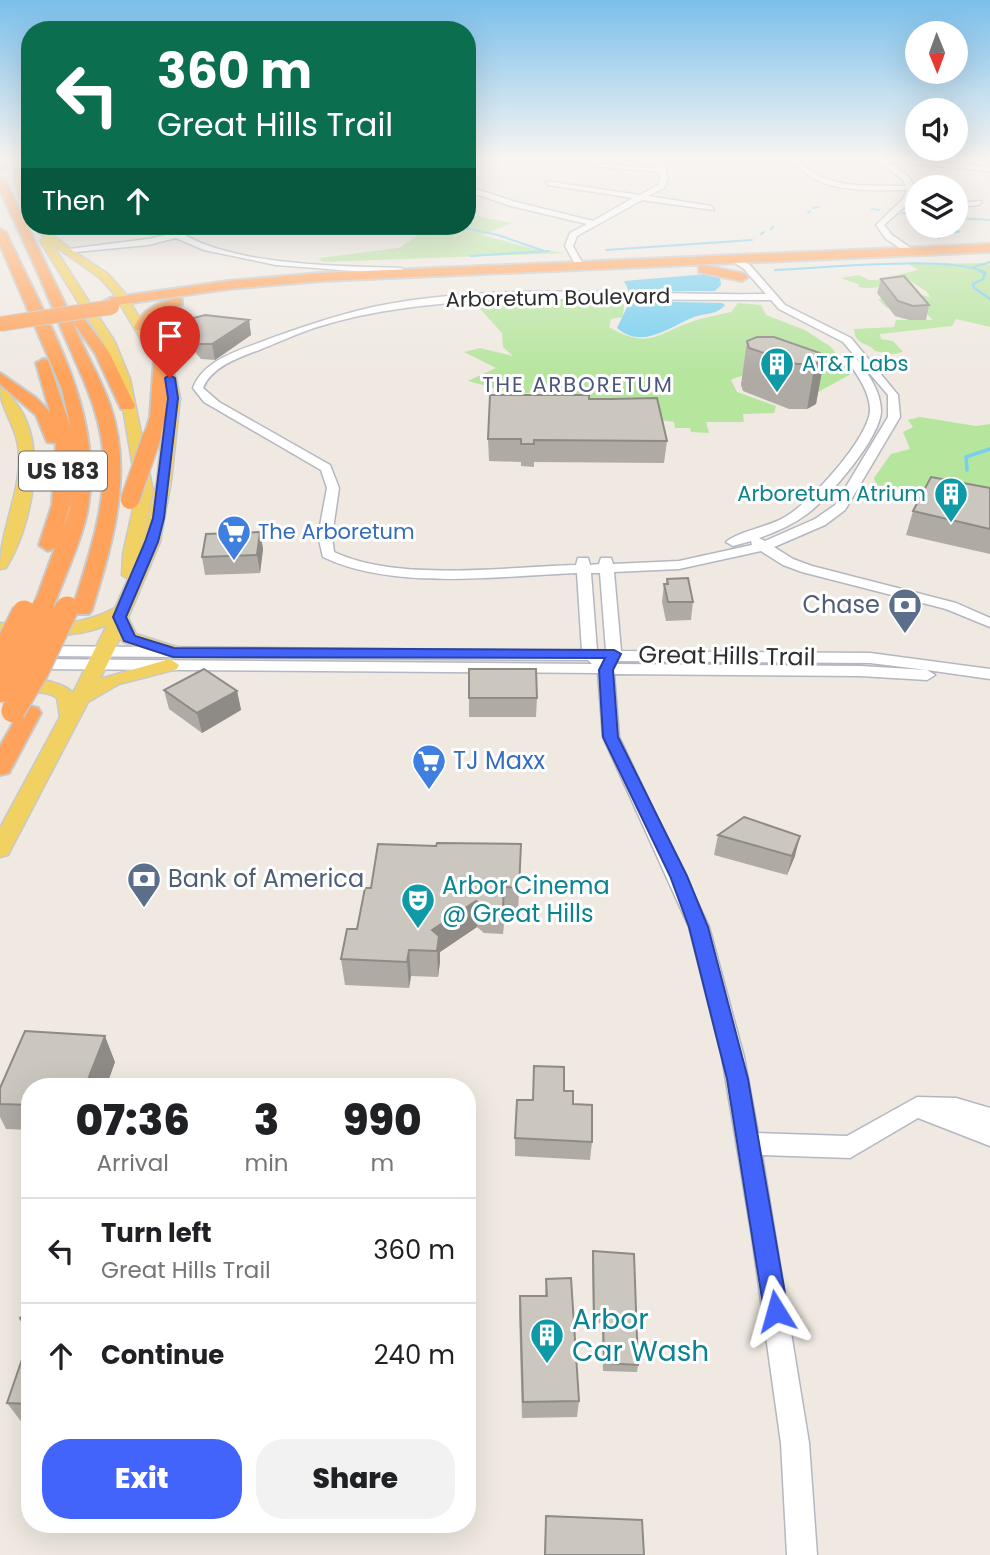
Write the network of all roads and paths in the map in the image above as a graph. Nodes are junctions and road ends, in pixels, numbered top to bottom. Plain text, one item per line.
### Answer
1 (12, 230) edge
2 (584, 230) edge
3 (883, 230) edge
4 (0, 232) edge
5 (26, 235) edge
6 (42, 235) edge
7 (49, 235) edge
8 (162, 235) edge
9 (176, 235) joint
10 (148, 242) junction
11 (990, 248) edge
12 (65, 250) junction
13 (908, 250) junction
14 (0, 257) edge
15 (990, 257) edge
16 (782, 265) junction
17 (740, 267) junction
18 (577, 269) junction
19 (418, 271) junction
20 (757, 279) junction
21 (110, 283) junction
22 (200, 293) junction
23 (771, 297) junction
24 (56, 298) junction
25 (755, 298) junction
26 (118, 304) junction
27 (0, 318) edge
28 (0, 324) edge
29 (141, 327) junction
30 (161, 360) junction
31 (0, 377) edge
32 (0, 392) edge
33 (127, 406) junction
34 (64, 459) junction
35 (103, 542) junction
36 (757, 542) junction
37 (0, 564) edge
38 (606, 565) junction
39 (583, 566) junction
40 (130, 592) junction
41 (35, 608) junction
42 (75, 609) junction
43 (121, 614) junction
44 (990, 623) edge
45 (0, 628) edge
46 (0, 650) edge
47 (102, 659) junction
48 (172, 659) junction
49 (603, 659) junction
50 (0, 661) edge
51 (990, 674) edge
52 (990, 686) edge
53 (0, 688) edge
54 (83, 697) junction
55 (21, 712) junction
56 (71, 720) junction
57 (0, 732) edge
58 (1, 766) edge
59 (0, 849) edge
60 (916, 1107) junction
61 (990, 1118) edge
62 (990, 1135) edge
63 (751, 1144) junction
64 (802, 1555) edge

1 - 42 highway
2 - 18 street
3 - 13 street
4 - 41 highway
5 - 24 highway, US 183
6 - 33 main road
7 - 12 main road
8 - 10 street
9 - 10 street
9 - 19 street
10 - 12 street
11 - 13 highway
12 - 21 main road
13 - 17 highway
14 - 34 highway, US 183
15 - 16 highway
16 - 17 highway
16 - 20 highway
17 - 18 highway
17 - 18 highway
17 - 20 street, Arboretum Boulevard
17 - 25 street, Arboretum Boulevard
18 - 19 highway
18 - 22 highway
19 - 22 highway
20 - 23 street, Arboretum Boulevard
21 - 22 highway
21 - 26 main road
22 - 26 highway
22 - 29 highway
23 - 25 street, Arboretum Boulevard
23 - 36 street, Arboretum Boulevard
24 - 33 highway
24 - 35 highway, US 183
25 - 36 street, Arboretum Boulevard
25 - 39 street, Arboretum Boulevard
26 - 27 highway
26 - 28 highway, bridge
26 - 29 main road
29 - 30 main road
30 - 35 highway, bridge
30 - 40 main road
31 - 34 highway
32 - 37 main road
33 - 40 main road
34 - 41 highway, US 183
35 - 42 highway, US 183
36 - 38 street, Arboretum Boulevard
36 - 44 street
38 - 39 street, Arboretum Boulevard
38 - 49 street
39 - 49 street
40 - 43 main road
41 - 50 highway, US 183, bridge
41 - 53 highway, bridge
42 - 55 highway, US 183
43 - 45 main road
43 - 47 main road
43 - 48 main road
46 - 47 street, Great Hills Trail
47 - 48 street, Great Hills Trail
47 - 50 street, Great Hills Trail
47 - 54 main road
48 - 49 street, Great Hills Trail
48 - 49 street, Great Hills Trail
48 - 54 main road
49 - 51 street, Great Hills Trail
49 - 52 street, Great Hills Trail
49 - 63 street
53 - 56 main road
54 - 56 main road
55 - 57 highway
55 - 58 highway, US 183
56 - 59 main road
60 - 61 street
60 - 62 street
60 - 63 street
63 - 64 street

